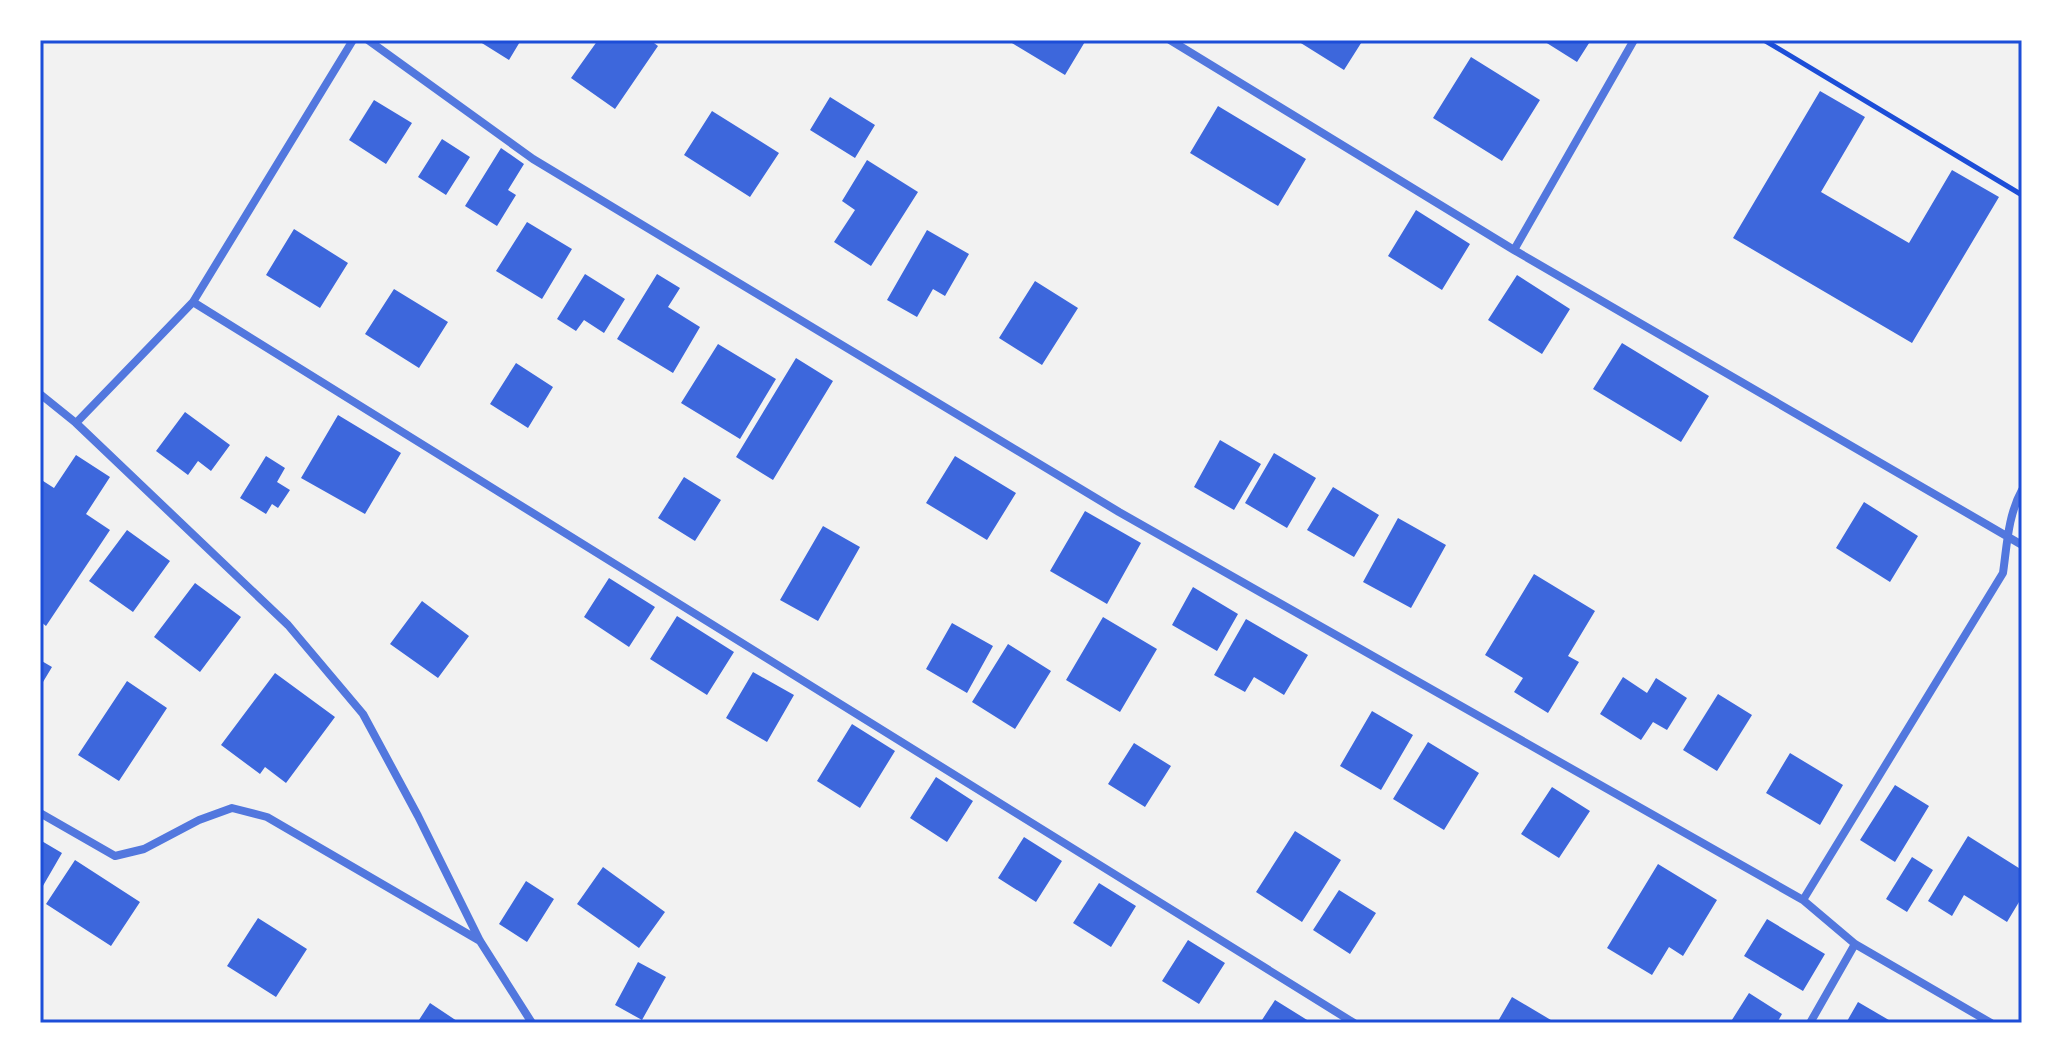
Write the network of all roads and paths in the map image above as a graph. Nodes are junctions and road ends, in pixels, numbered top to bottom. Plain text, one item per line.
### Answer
1 (353, 40) edge
2 (368, 40) edge
3 (1170, 40) edge
4 (1634, 40) edge
5 (1764, 40) edge
6 (2022, 195) edge
7 (1514, 250) junction
8 (193, 302) junction
9 (40, 394) edge
10 (76, 423) junction
11 (2022, 490) edge
12 (2008, 536) junction
13 (2022, 545) edge
14 (40, 813) edge
15 (1803, 900) junction
16 (480, 941) junction
17 (1855, 944) junction
18 (532, 1023) edge
19 (1354, 1023) edge
20 (1810, 1023) edge
21 (1991, 1023) edge

1 - 8 street
2 - 15 street
3 - 7 street
4 - 7 street
5 - 6 path
7 - 12 street
8 - 10 street
8 - 19 street
9 - 10 street
10 - 16 street
11 - 12 street
12 - 13 street
12 - 15 street
14 - 16 street
15 - 17 street
16 - 18 street
17 - 20 street
17 - 21 street

